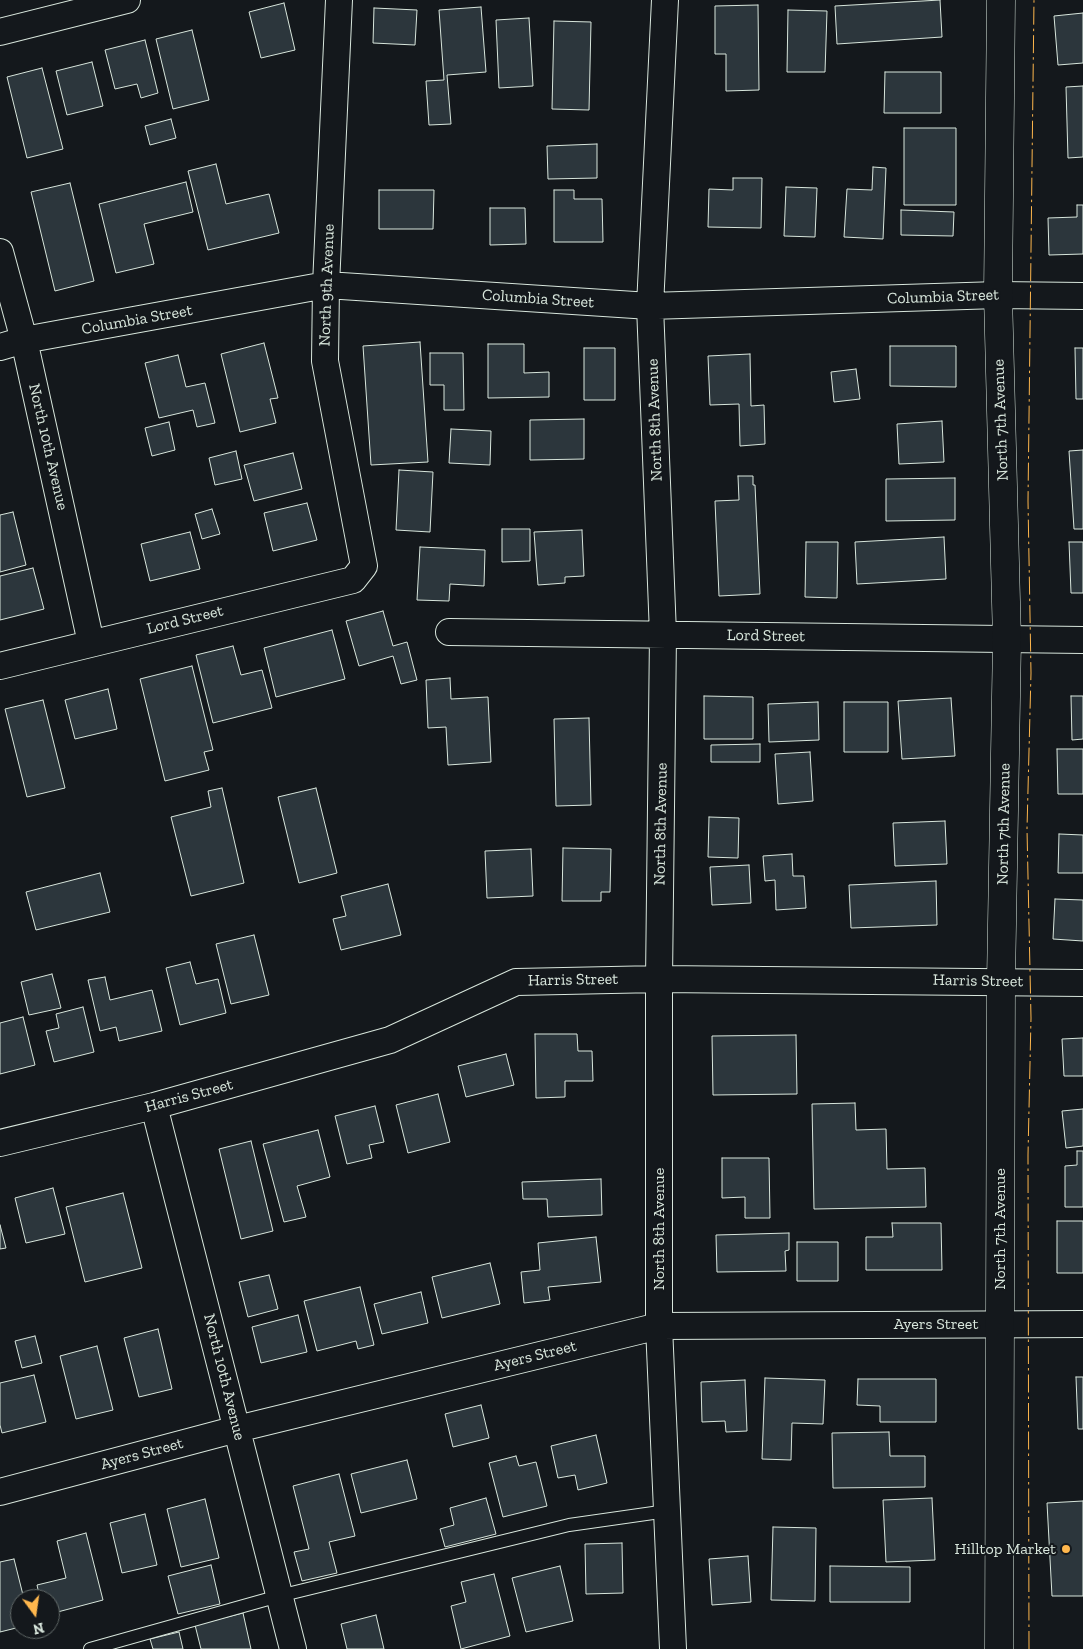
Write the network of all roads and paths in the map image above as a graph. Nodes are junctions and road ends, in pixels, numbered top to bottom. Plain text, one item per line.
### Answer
1 (127, 0) edge
2 (339, 0) edge
3 (665, 0) edge
4 (1001, 0) edge
5 (0, 32) edge
6 (0, 252) edge
7 (326, 285) junction
8 (998, 295) junction
9 (1083, 296) edge
10 (650, 306) junction
11 (12, 344) edge
12 (364, 566) joint
13 (449, 632) dead end
14 (663, 634) junction
15 (1007, 640) junction
16 (1083, 640) edge
17 (91, 643) junction
18 (0, 666) edge
19 (659, 979) junction
20 (1000, 982) junction
21 (1083, 983) edge
22 (154, 1106) junction
23 (0, 1143) edge
24 (999, 1324) junction
25 (1083, 1324) edge
26 (659, 1326) junction
27 (237, 1429) junction
28 (0, 1492) edge
29 (667, 1511) junction
30 (279, 1596) junction
31 (90, 1649) edge
32 (293, 1649) edge
33 (673, 1649) edge
34 (999, 1649) edge

1 - 5 street
2 - 7 street, North 9th Avenue
3 - 10 street, North 8th Avenue
4 - 8 street, North 7th Avenue
6 - 11 street, North 10th Avenue
7 - 10 street, Columbia Street
7 - 11 street, Columbia Street
7 - 12 street, North 9th Avenue
8 - 9 street, Columbia Street
8 - 10 street, Columbia Street
8 - 15 street, North 7th Avenue
10 - 14 street, North 8th Avenue
11 - 17 street, North 10th Avenue
12 - 17 street, Lord Street
13 - 14 street, Lord Street
14 - 15 street, Lord Street
14 - 19 street, North 8th Avenue
15 - 16 street, Lord Street
15 - 20 street, North 7th Avenue
17 - 18 street, Lord Street
19 - 20 street, Harris Street
19 - 22 street, Harris Street
19 - 26 street, North 8th Avenue
20 - 21 street, Harris Street
20 - 24 street, North 7th Avenue
22 - 23 street, Harris Street
22 - 27 street, North 10th Avenue
24 - 25 street, Ayers Street
24 - 26 street, Ayers Street
24 - 34 street, North 7th Avenue
26 - 27 street, Ayers Street
26 - 29 street, North 8th Avenue
27 - 28 street, Ayers Street
27 - 30 street, North 10th Avenue
29 - 30 lane
29 - 33 street, North 8th Avenue
30 - 31 lane
30 - 32 street, North 10th Avenue

